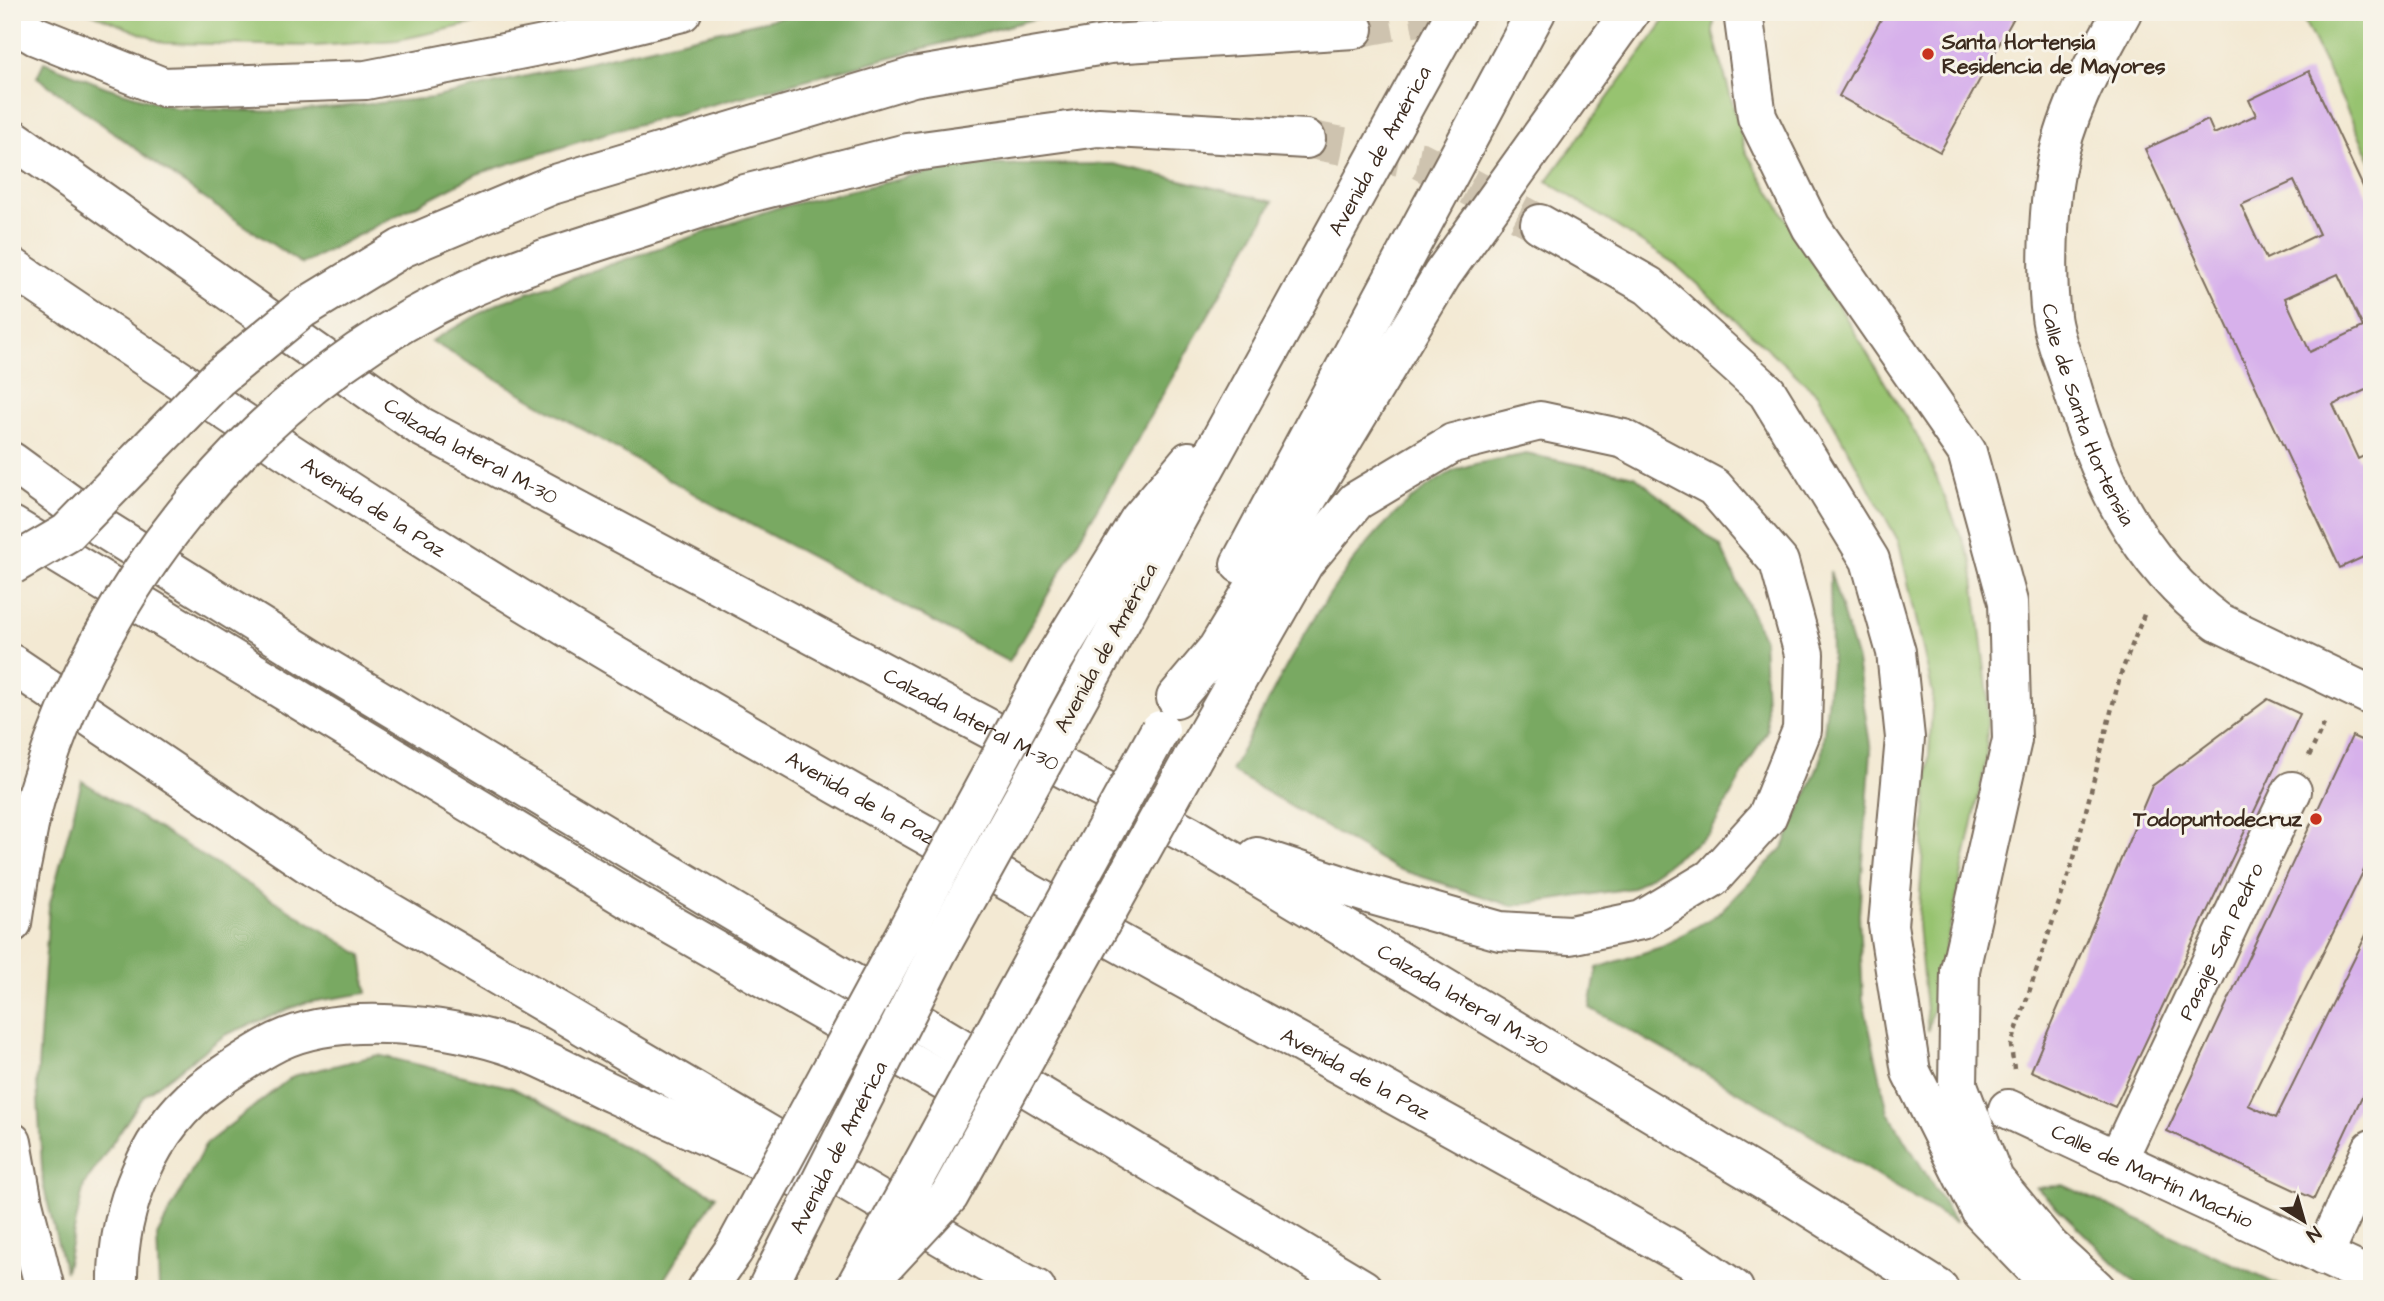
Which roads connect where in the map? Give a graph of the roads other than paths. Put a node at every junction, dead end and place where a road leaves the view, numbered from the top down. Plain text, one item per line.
1 (682, 12) edge
2 (1456, 12) edge
3 (1536, 12) edge
4 (1630, 12) edge
5 (1743, 12) edge
6 (2122, 12) edge
7 (12, 22) edge
8 (1354, 29) tunnel mouth
9 (12, 138) edge
10 (1306, 139) tunnel mouth
11 (1540, 224) tunnel mouth
12 (12, 267) edge
13 (1241, 401) junction
14 (12, 462) edge
15 (12, 526) edge
16 (12, 565) edge
17 (12, 664) edge
18 (2358, 689) edge
19 (1168, 714) junction
20 (2291, 792) road end
21 (1189, 835) junction
22 (12, 923) edge
23 (2011, 1110) road end
24 (12, 1142) edge
25 (2372, 1149) edge
26 (1134, 1150) junction
27 (2117, 1161) junction
28 (1793, 1197) junction
29 (2323, 1256) junction
30 (987, 1264) junction
31 (755, 1270) edge
32 (2372, 1278) edge
33 (45, 1289) edge
34 (118, 1289) edge
35 (707, 1289) edge
36 (854, 1289) edge
37 (863, 1289) edge
38 (1035, 1289) edge
39 (1363, 1289) edge
40 (1734, 1289) edge
41 (1908, 1289) edge
42 (1939, 1289) edge
43 (2055, 1289) edge
44 (2096, 1289) edge

1 - 7 main road
2 - 13 main road, Avenida de América
3 - 19 main road
4 - 19 main road
5 - 44 main road
6 - 18 main road, Calle de Santa Hortensia
8 - 16 main road, bridge
9 - 21 main road, Calzada lateral M-30
10 - 22 main road, bridge
11 - 43 main road
12 - 40 main road, Avenida de la Paz
13 - 31 main road, Avenida de América, bridge
13 - 31 main road, Avenida de América, bridge
14 - 26 main road
15 - 26 main road
17 - 30 main road
19 - 36 main road, bridge
20 - 27 main road, Pasaje San Pedro
21 - 28 main road, Calzada lateral M-30
21 - 37 main road, bridge
23 - 27 main road, Calle de Martín Machio
24 - 33 main road
25 - 29 main road
26 - 39 main road
27 - 29 main road, Calle de Martín Machio
28 - 41 main road
28 - 42 main road, Calzada lateral M-30
29 - 32 main road, Calle de Martín Machio
30 - 34 main road
30 - 38 main road
31 - 35 main road

